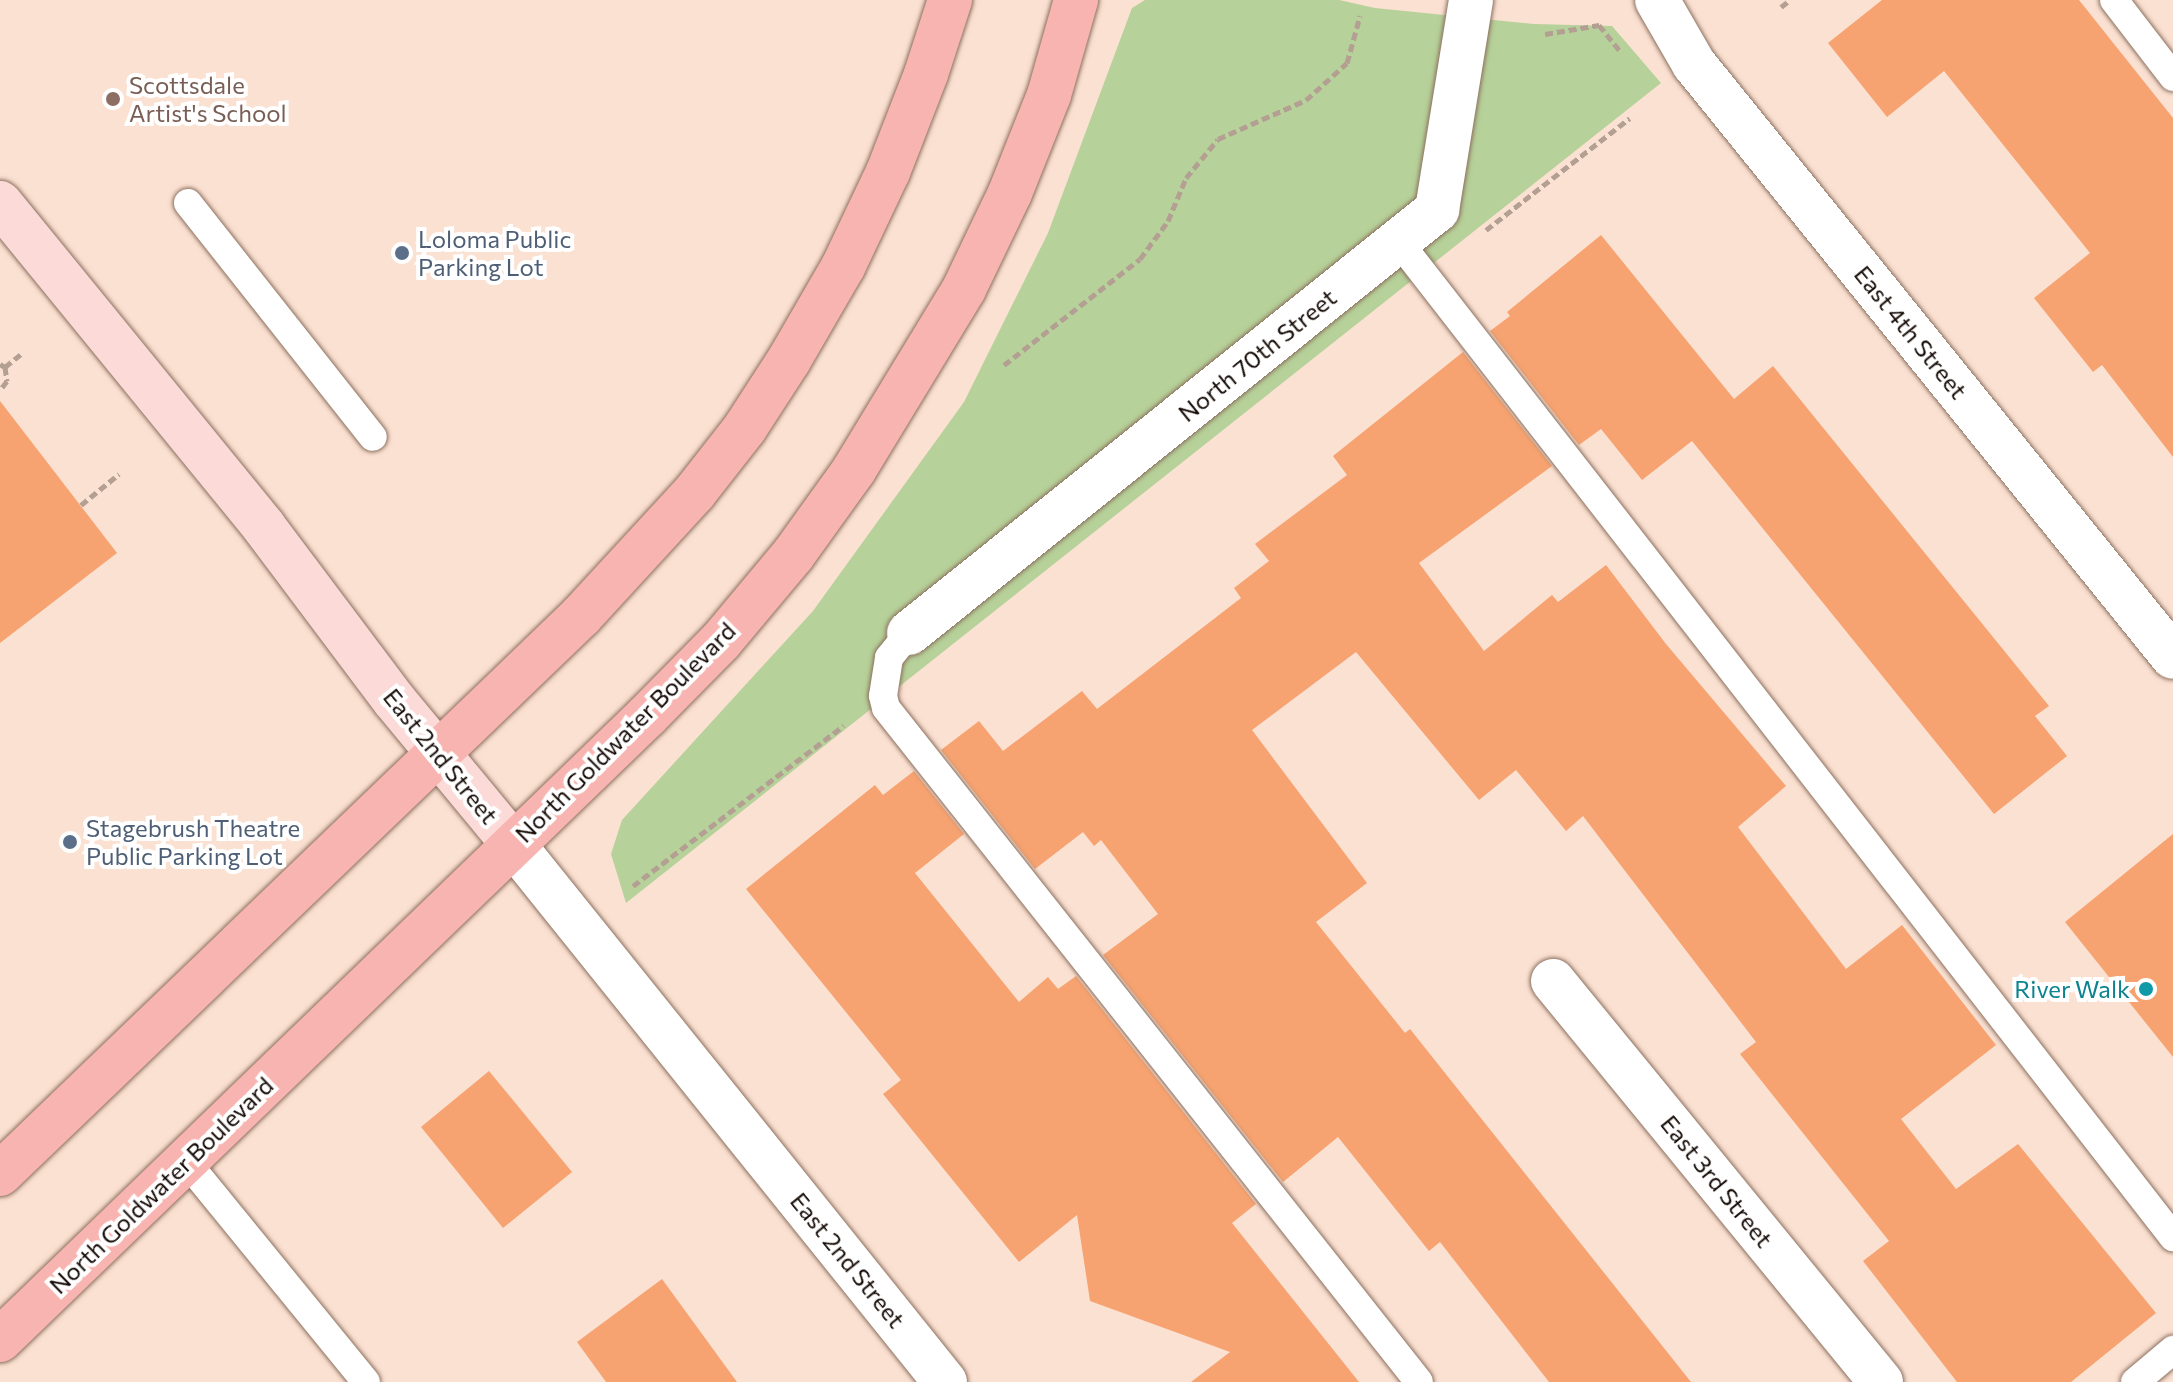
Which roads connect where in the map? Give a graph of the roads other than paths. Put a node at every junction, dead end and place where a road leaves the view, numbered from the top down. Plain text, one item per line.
1 (950, 0) edge
2 (1076, 0) edge
3 (1471, 0) edge
4 (1657, 0) edge
5 (2114, 0) edge
6 (2173, 77) edge
7 (0, 203) edge
8 (188, 203) dead end
9 (1399, 242) junction
10 (373, 437) dead end
11 (909, 633) joint
12 (2173, 657) edge
13 (439, 754) junction
14 (513, 844) junction
15 (1553, 981) dead end
16 (185, 1160) junction
17 (0, 1174) edge
18 (2173, 1237) edge
19 (0, 1340) edge
20 (2173, 1350) edge
21 (366, 1382) edge
22 (945, 1382) edge
23 (1419, 1382) edge
24 (1881, 1382) edge
25 (2135, 1382) edge

1 - 13 main road
2 - 14 main road, North Goldwater Boulevard
3 - 9 street, North 70th Street
4 - 12 street, East 4th Street
5 - 6 lane
7 - 13 street, East 2nd Street
8 - 10 lane
9 - 11 street, North 70th Street
9 - 18 lane
11 - 23 lane
13 - 14 street, East 2nd Street
13 - 17 main road
14 - 16 main road, North Goldwater Boulevard
14 - 22 street, East 2nd Street
15 - 24 street, East 3rd Street
16 - 19 main road, North Goldwater Boulevard
16 - 21 lane
20 - 25 lane

